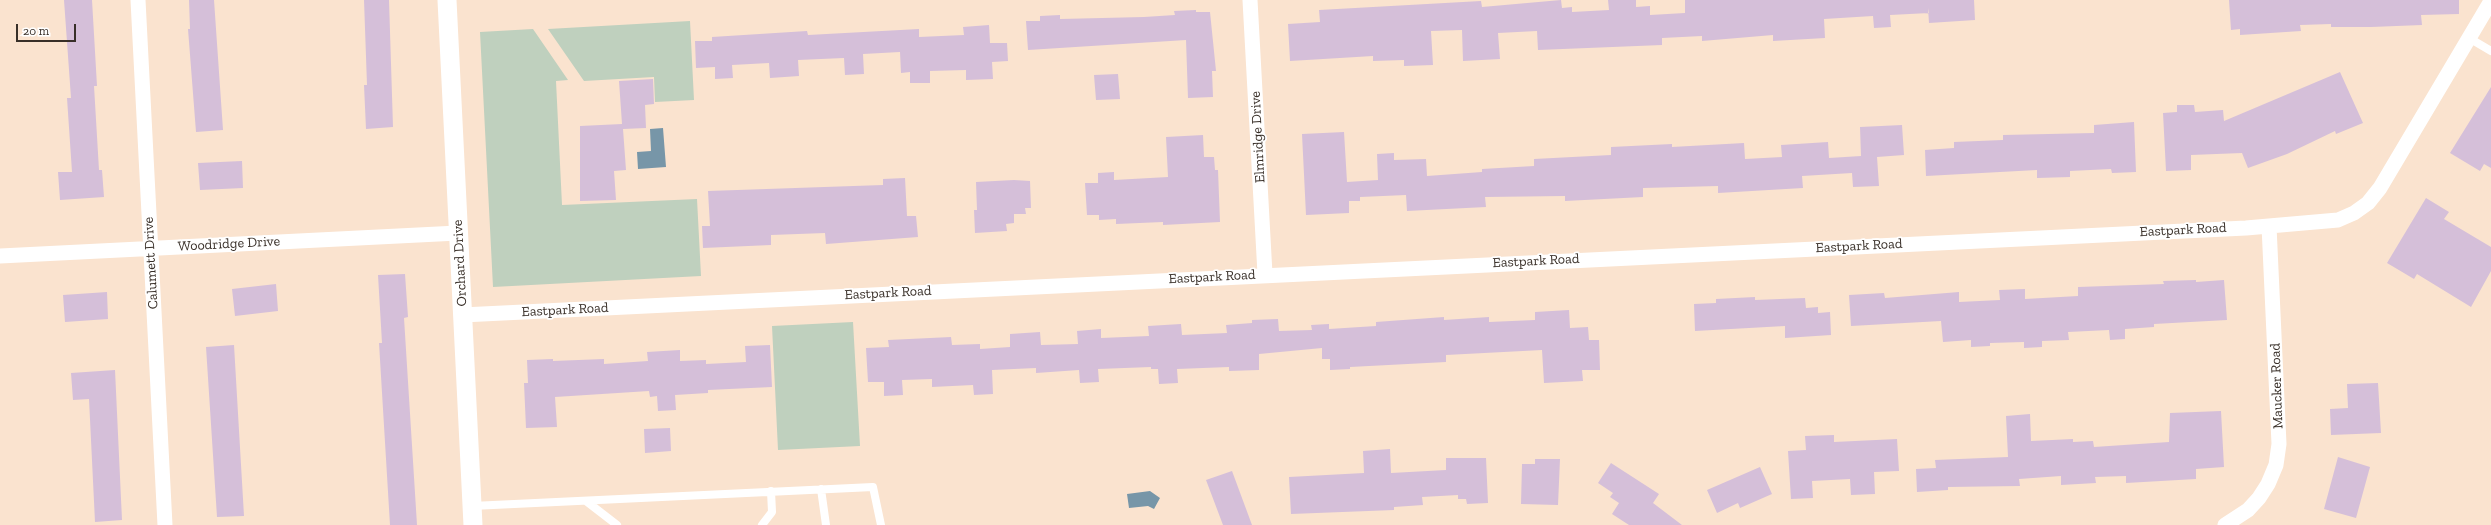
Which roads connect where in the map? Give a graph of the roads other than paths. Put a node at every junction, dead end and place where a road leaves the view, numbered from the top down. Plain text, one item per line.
1 (138, 0) edge
2 (447, 0) edge
3 (1250, 0) edge
4 (2491, 1) edge
5 (2469, 38) junction
6 (2491, 51) edge
7 (2270, 226) junction
8 (458, 233) junction
9 (150, 248) junction
10 (0, 256) edge
11 (1265, 274) junction
12 (462, 315) junction
13 (821, 489) junction
14 (771, 491) junction
15 (586, 501) junction
16 (472, 506) junction
17 (165, 525) edge
18 (473, 525) edge
19 (617, 525) edge
20 (762, 525) edge
21 (826, 525) edge
22 (881, 525) edge
23 (2225, 525) edge

1 - 9 street, Calumett Drive
2 - 8 street, Orchard Drive
3 - 11 street, Elmridge Drive
4 - 5 street, Eastpark Road
5 - 6 lane
5 - 7 street, Eastpark Road
7 - 11 street, Eastpark Road
7 - 23 street, Maucker Road
8 - 9 street, Woodridge Drive
8 - 12 street, Orchard Drive
9 - 10 street, Woodridge Drive
9 - 17 street, Calumett Drive
11 - 12 street, Eastpark Road
12 - 16 street, Orchard Drive
13 - 14 lane
13 - 21 lane
13 - 22 lane
14 - 15 lane
14 - 20 lane
15 - 16 lane
15 - 19 lane
16 - 18 street, Orchard Drive

